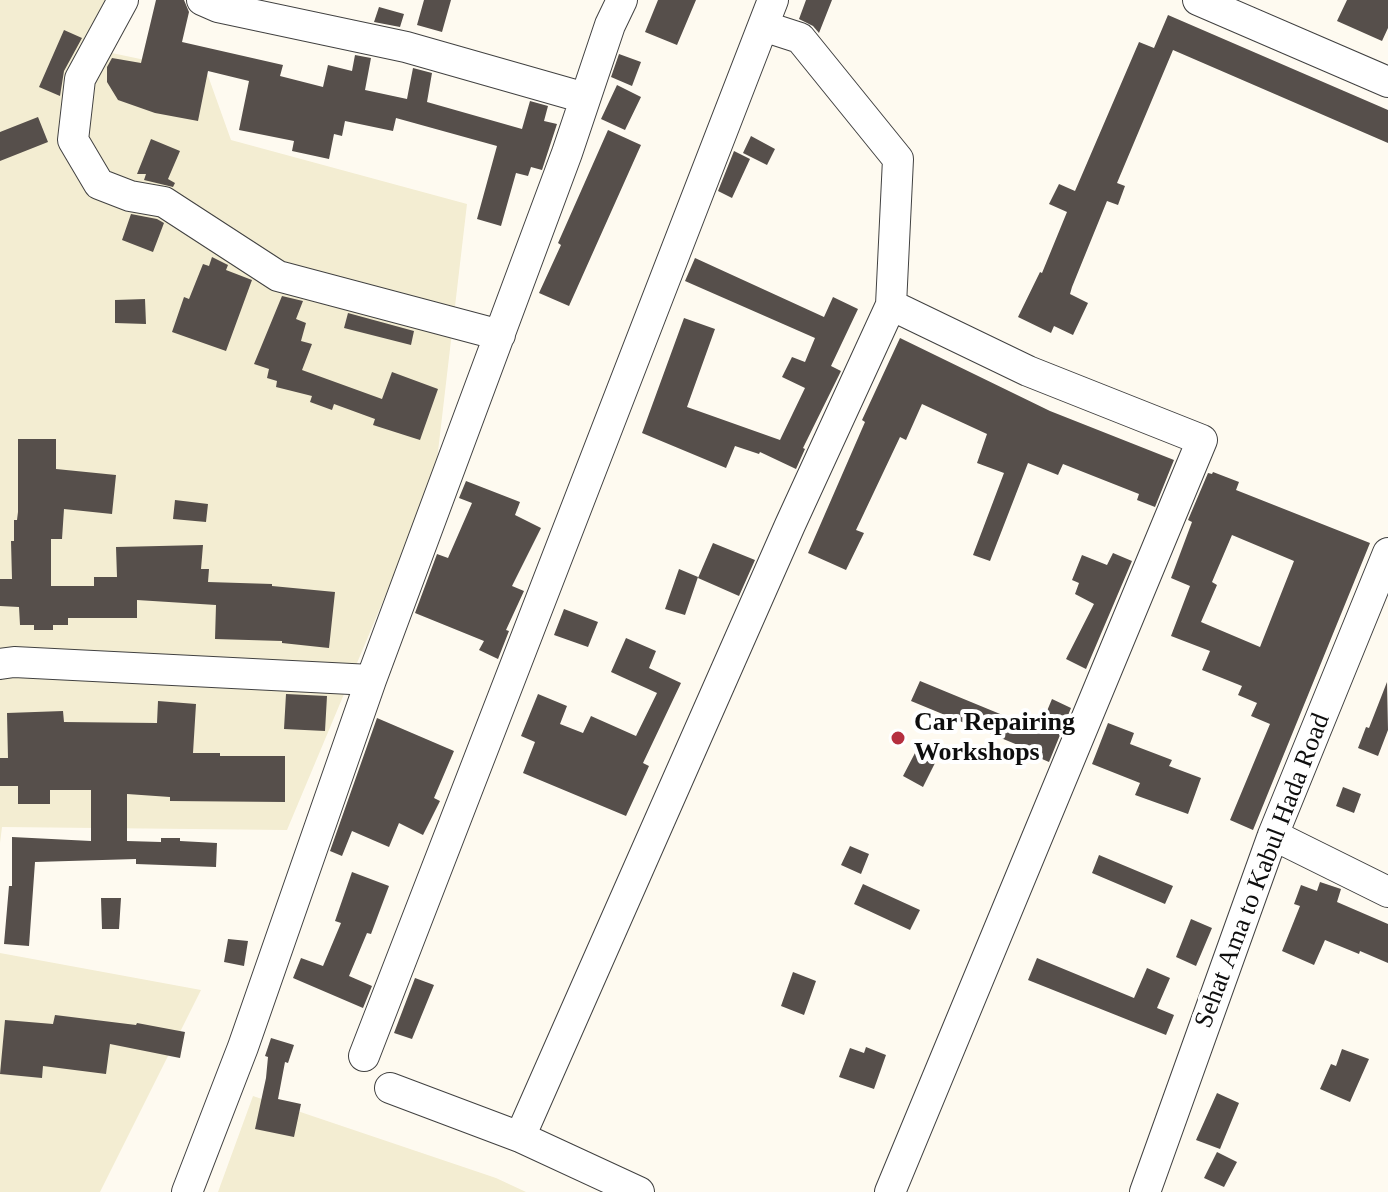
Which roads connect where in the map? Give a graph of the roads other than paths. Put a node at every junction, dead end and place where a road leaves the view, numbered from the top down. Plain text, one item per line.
1 (123, 0) edge
2 (202, 0) edge
3 (622, 0) edge
4 (1198, 0) edge
5 (768, 13) edge
6 (1388, 82) edge
7 (585, 98) junction
8 (891, 305) junction
9 (500, 335) junction
10 (1388, 553) edge
11 (0, 664) edge
12 (371, 680) junction
13 (1273, 835) junction
14 (1388, 892) edge
15 (364, 1056) dead end
16 (390, 1088) dead end
17 (520, 1137) junction
18 (187, 1192) edge
19 (639, 1192) edge
20 (890, 1192) edge
21 (1145, 1192) edge

1 - 9 street
2 - 7 street
3 - 7 street
4 - 6 street
5 - 8 street
5 - 15 street
7 - 9 street
8 - 17 street
8 - 20 street
9 - 12 street
10 - 13 street, Sehat Ama to Kabul Hada Road
11 - 12 street
12 - 18 street
13 - 14 street
13 - 21 street, Sehat Ama to Kabul Hada Road
16 - 17 street
17 - 19 street

